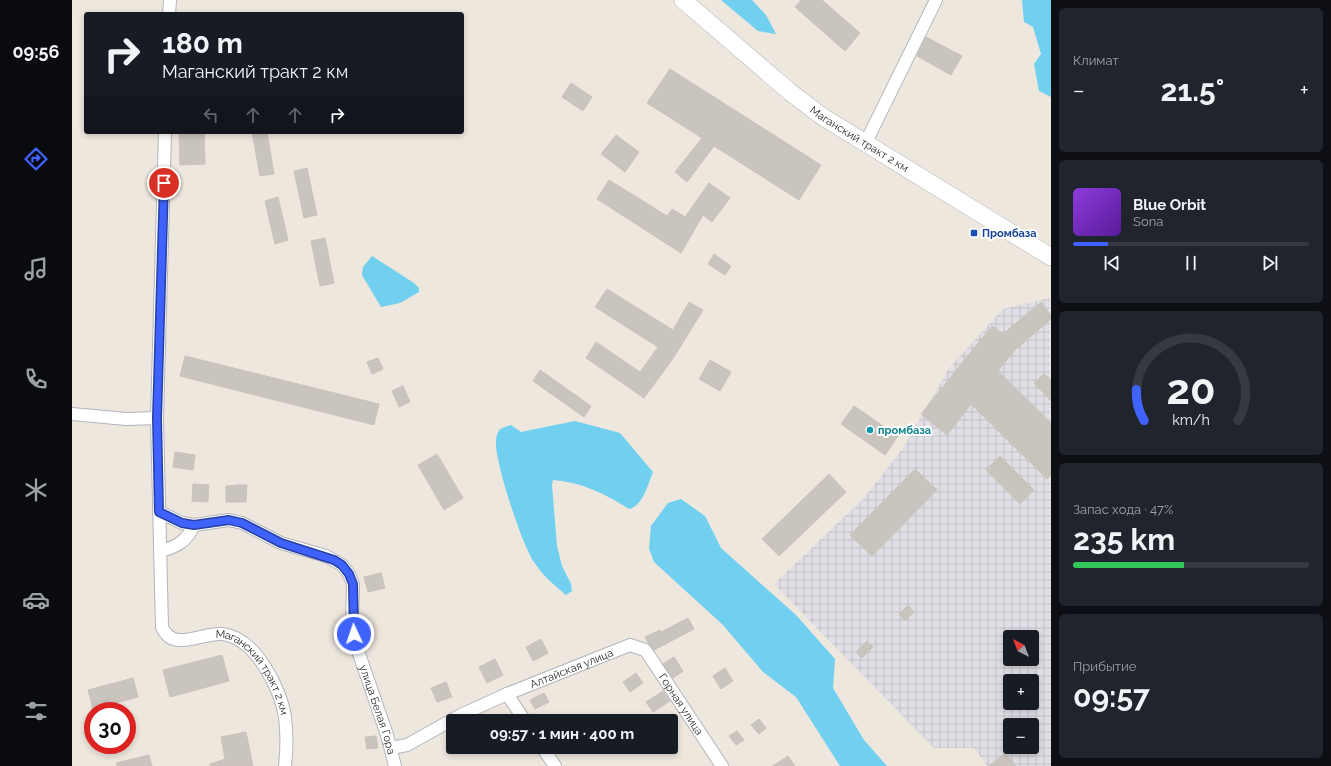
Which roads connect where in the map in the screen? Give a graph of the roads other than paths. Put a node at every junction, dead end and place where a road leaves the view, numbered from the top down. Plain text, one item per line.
1 (170, 0) edge
2 (683, 0) edge
3 (936, 0) edge
4 (169, 12) edge
5 (165, 134) edge
6 (865, 144) junction
7 (1051, 257) edge
8 (72, 414) edge
9 (157, 418) junction
10 (159, 512) junction
11 (194, 525) junction
12 (160, 551) junction
13 (637, 646) joint
14 (507, 694) junction
15 (520, 714) edge
16 (391, 748) junction
17 (547, 754) edge
18 (285, 766) edge
19 (395, 766) edge
20 (555, 766) edge
21 (722, 766) edge

1 - 4 street
2 - 6 main road, Маганский тракт 2 км
3 - 6 street
5 - 9 street, Маганский тракт 2 км
6 - 7 main road, Маганский тракт 2 км
8 - 9 street
9 - 10 street, Маганский тракт 2 км
10 - 11 street, улица Белая Гора
10 - 12 street, Маганский тракт 2 км
11 - 12 street
11 - 16 street, улица Белая Гора
12 - 18 street, Маганский тракт 2 км
13 - 14 street, Алтайская улица
13 - 21 street, Горная улица
14 - 15 street
14 - 16 street, Алтайская улица
16 - 19 street, улица Белая Гора
17 - 20 street

